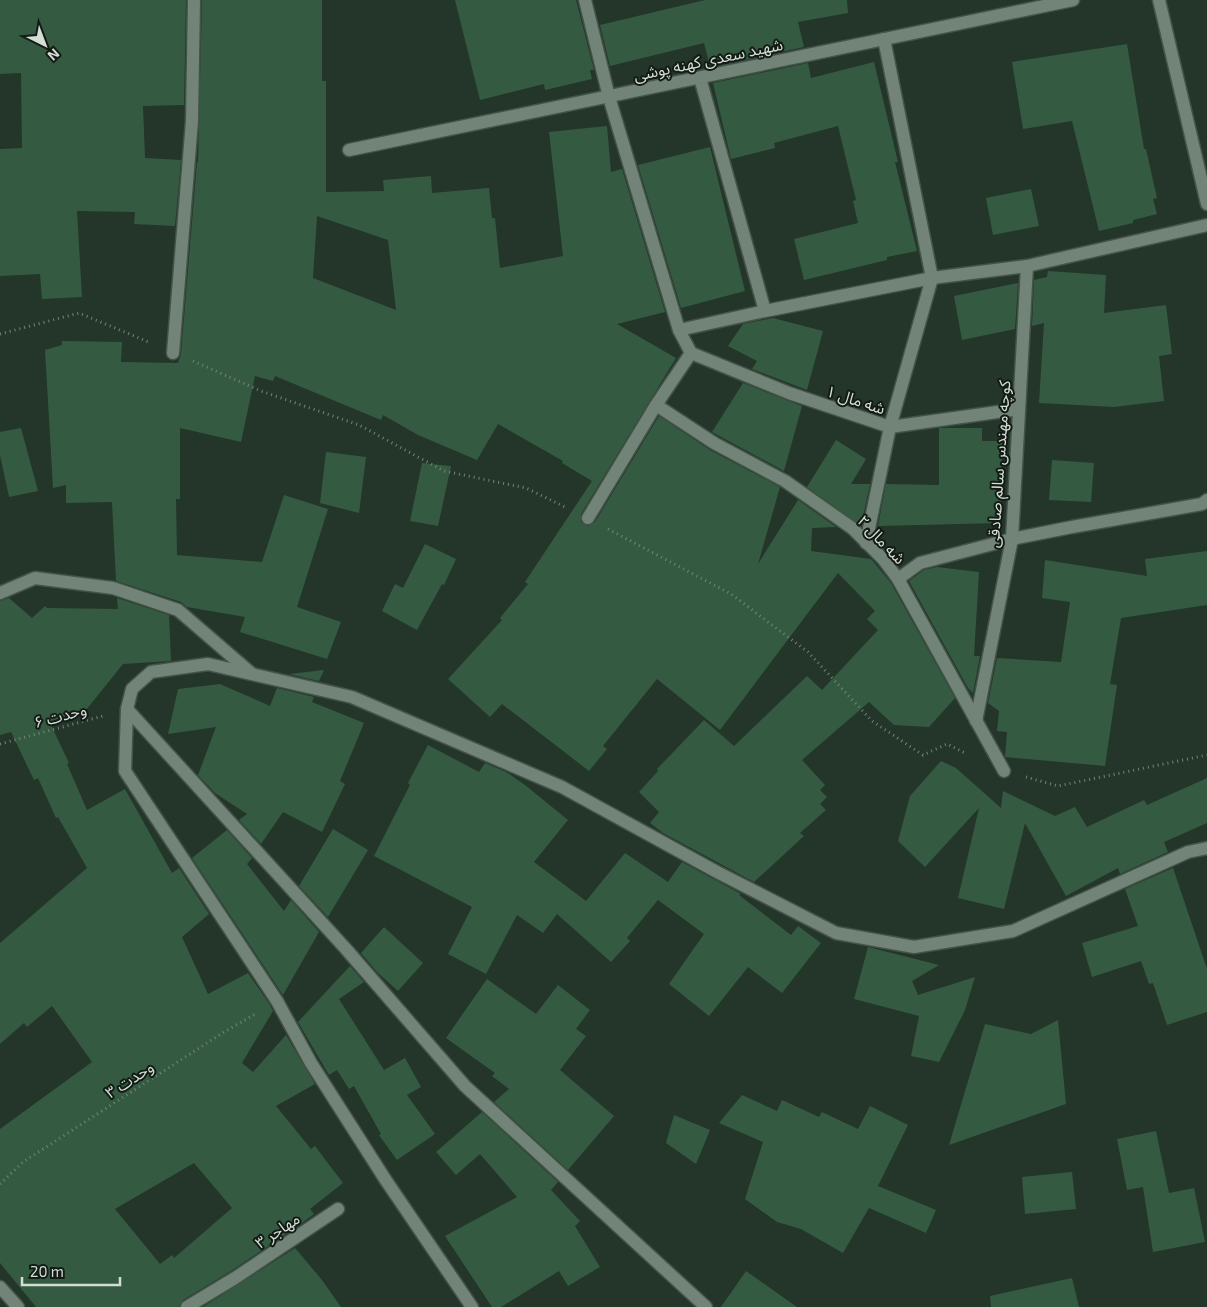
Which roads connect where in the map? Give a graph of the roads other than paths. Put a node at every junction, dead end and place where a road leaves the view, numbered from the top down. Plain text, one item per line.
1 (194, 0) edge
2 (585, 0) edge
3 (1073, 0) edge
4 (1159, 0) edge
5 (884, 39) junction
6 (700, 78) junction
7 (609, 96) junction
8 (349, 150) dead end
9 (1207, 204) edge
10 (1207, 225) edge
11 (1027, 266) junction
12 (932, 278) junction
13 (765, 311) junction
14 (679, 330) junction
15 (174, 353) road end
16 (691, 353) junction
17 (656, 405) junction
18 (1019, 409) junction
19 (890, 427) junction
20 (1207, 500) edge
21 (588, 518) road end
22 (1012, 539) junction
23 (866, 543) junction
24 (898, 579) junction
25 (0, 593) edge
26 (253, 675) junction
27 (127, 709) junction
28 (976, 721) junction
29 (1004, 771) road end
30 (1207, 848) edge
31 (338, 1209) dead end
32 (0, 1287) edge
33 (18, 1307) edge
34 (187, 1307) edge
35 (472, 1307) edge
36 (706, 1307) edge

1 - 15 street
2 - 7 street
3 - 5 street, شهید سعدی کهنه پوشی
4 - 9 street
5 - 6 street, شهید سعدی کهنه پوشی
5 - 12 street
6 - 7 street, شهید سعدی کهنه پوشی
6 - 13 street
7 - 8 street, شهید سعدی کهنه پوشی
7 - 14 street
10 - 11 street
11 - 12 street
11 - 18 street, کوچه مهندس سالم صادقی
12 - 13 street
12 - 19 street
13 - 14 street
14 - 16 street
16 - 17 street
16 - 19 street, شه مال ۱
17 - 21 street
17 - 23 street, شه مال ۲
18 - 19 street, شه مال ۱
18 - 22 street, کوچه مهندس سالم صادقی
19 - 23 street
20 - 22 street
22 - 24 street
22 - 28 street, کوچه مهندس سالم صادقی
23 - 24 street, شه مال ۲
24 - 28 street, شه مال ۲
25 - 26 street
26 - 27 street
26 - 30 street
27 - 35 street
27 - 36 street
28 - 29 street, شه مال ۲
31 - 34 street, مهاجر ۳
32 - 33 street

